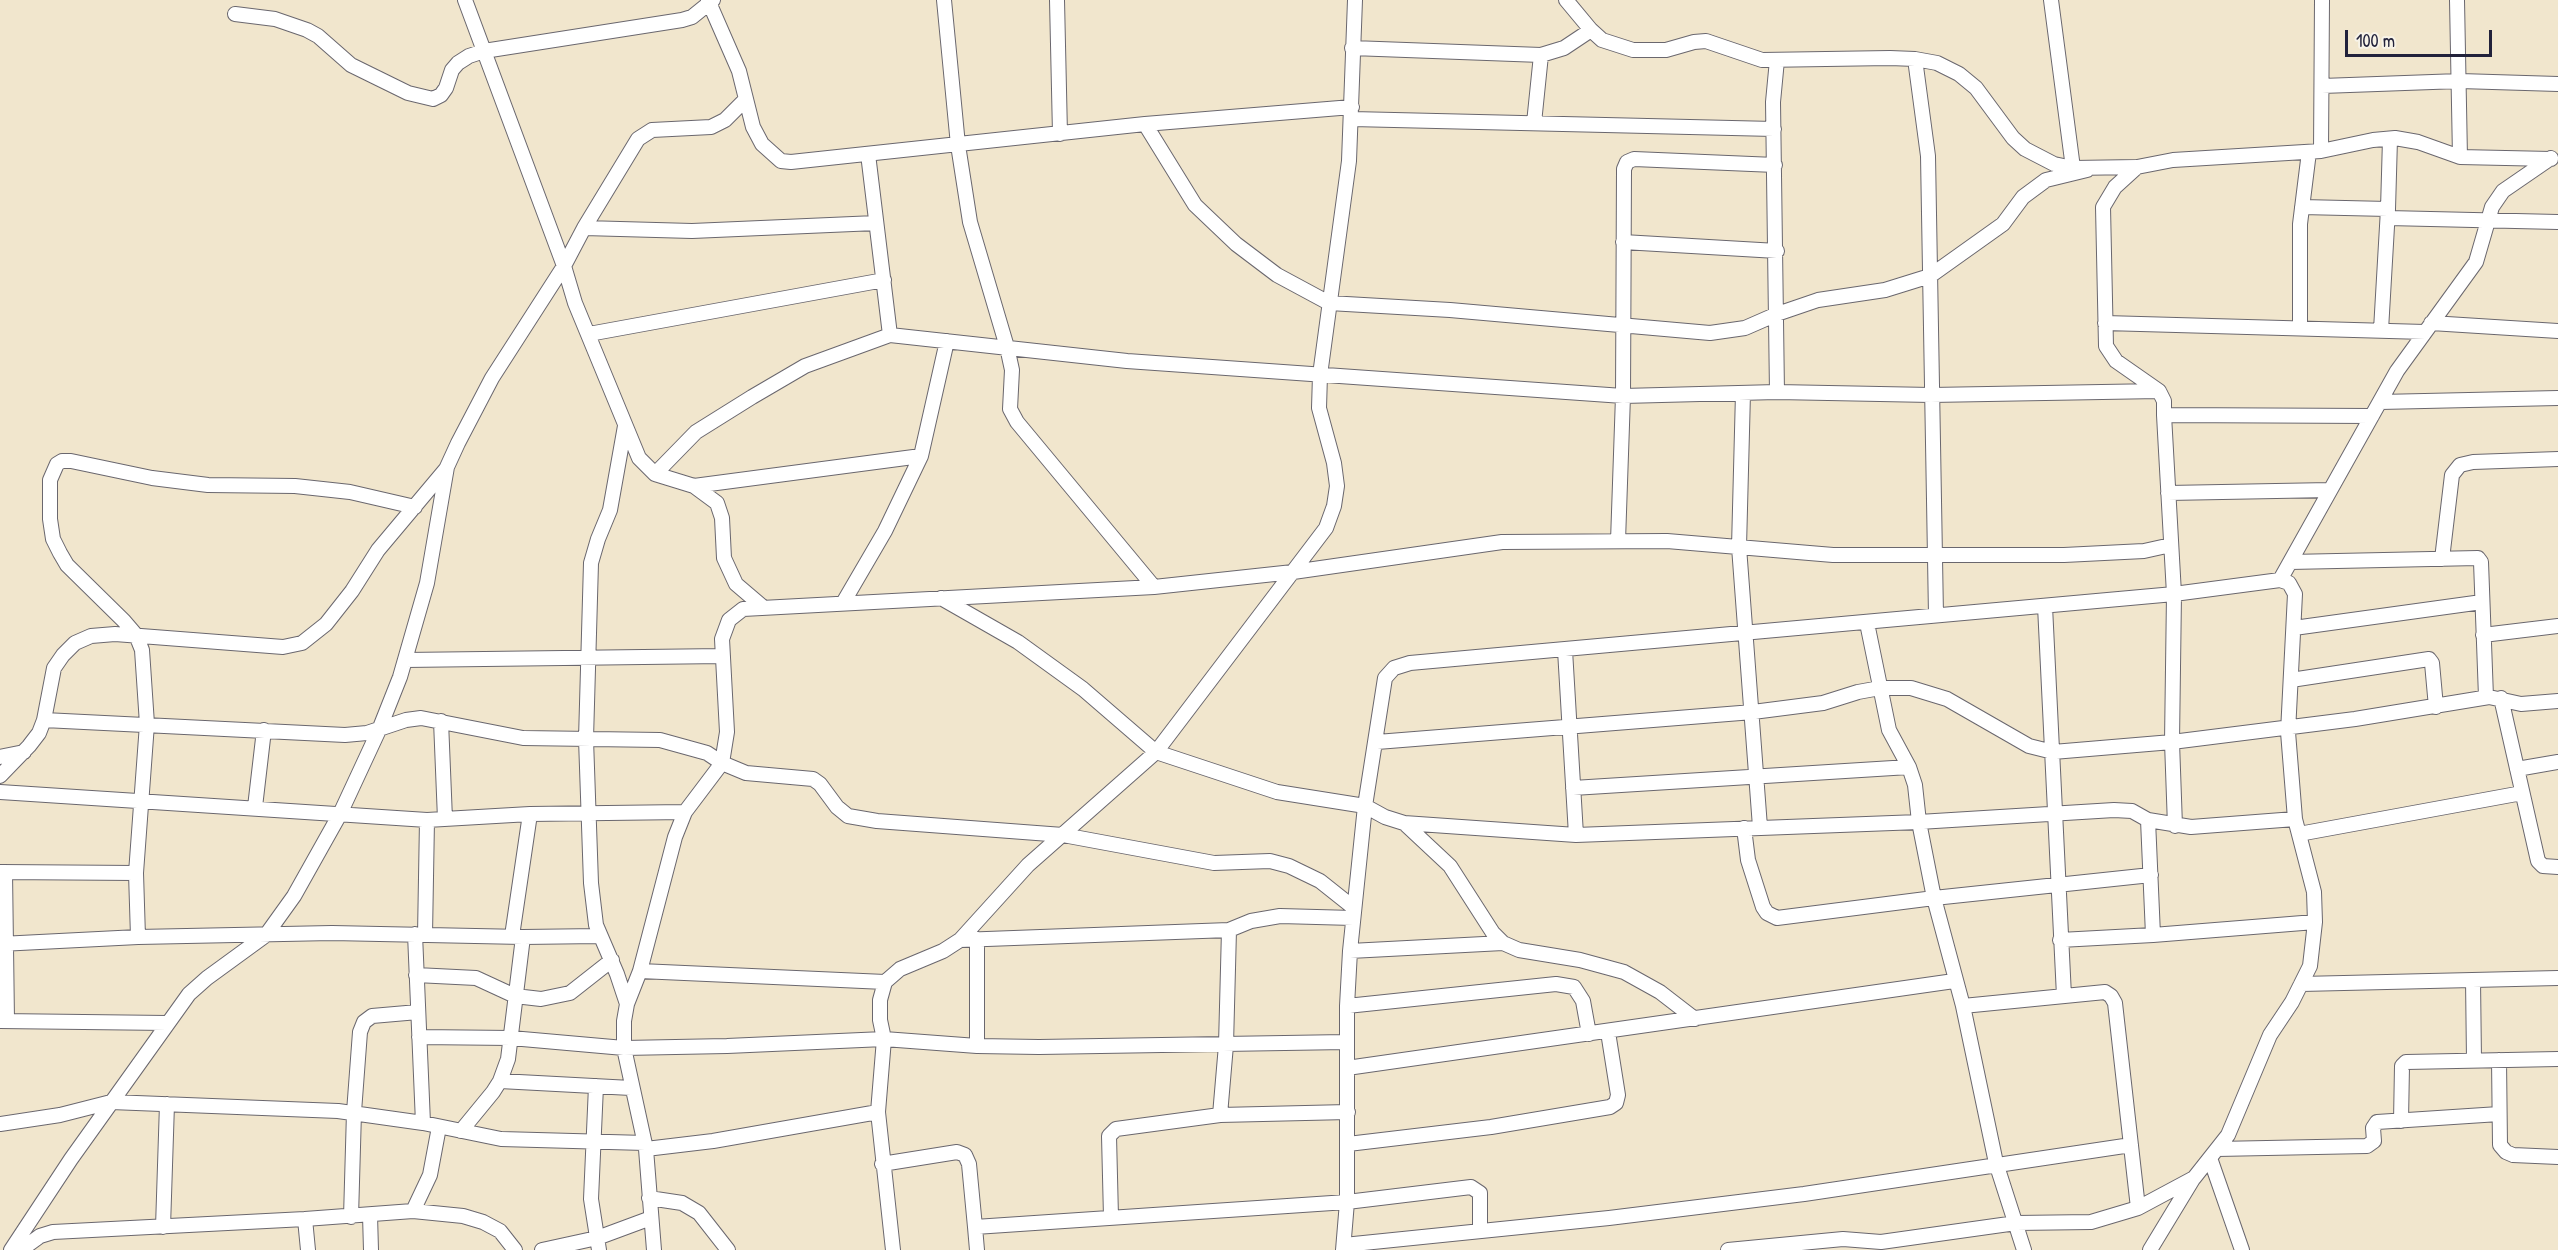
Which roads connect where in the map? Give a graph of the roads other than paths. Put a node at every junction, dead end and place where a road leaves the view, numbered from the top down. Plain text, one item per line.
1 (465, 0) edge
2 (944, 0) edge
3 (1057, 0) edge
4 (1354, 0) edge
5 (1566, 0) edge
6 (2065, 0) edge
7 (2322, 0) edge
8 (2457, 0) edge
9 (710, 1) edge
10 (2051, 1) edge
11 (235, 14) dead end
12 (1591, 30) junction
13 (1352, 48) junction
14 (484, 51) junction
15 (1541, 55) junction
16 (1915, 59) junction
17 (1777, 60) junction
18 (2460, 81) junction
19 (2558, 84) edge
20 (2322, 86) junction
21 (745, 100) junction
22 (1352, 113) junction
23 (1534, 123) junction
24 (1145, 124) junction
25 (1774, 129) junction
26 (1060, 134) junction
27 (2390, 139) junction
28 (958, 145) junction
29 (2315, 152) junction
30 (868, 154) junction
31 (2554, 156) edge
32 (2460, 157) junction
33 (1775, 165) junction
34 (2137, 167) junction
35 (2080, 169) junction
36 (2302, 207) junction
37 (2388, 214) junction
38 (2487, 220) junction
39 (2558, 222) edge
40 (876, 223) junction
41 (584, 228) junction
42 (1623, 242) junction
43 (1777, 251) junction
44 (564, 266) junction
45 (1930, 276) junction
46 (884, 280) junction
47 (1329, 303) junction
48 (1777, 314) junction
49 (2105, 323) junction
50 (1623, 326) junction
51 (2428, 327) junction
52 (2300, 328) junction
53 (2381, 330) junction
54 (2558, 331) edge
55 (589, 334) junction
56 (890, 335) junction
57 (947, 341) junction
58 (1007, 347) junction
59 (1320, 375) junction
60 (2159, 391) junction
61 (1778, 392) junction
62 (1743, 393) junction
63 (1931, 395) junction
64 (1623, 396) junction
65 (2558, 398) edge
66 (2380, 402) junction
67 (2164, 415) junction
68 (2372, 416) junction
69 (625, 426) junction
70 (921, 456) junction
71 (2558, 459) edge
72 (447, 467) junction
73 (655, 474) junction
74 (694, 486) junction
75 (2330, 490) junction
76 (2168, 494) junction
77 (415, 507) junction
78 (1618, 541) junction
79 (2171, 545) junction
80 (1739, 547) junction
81 (1935, 555) junction
82 (2442, 559) junction
83 (2290, 562) junction
84 (1293, 572) junction
85 (2280, 580) junction
86 (1154, 587) junction
87 (2174, 594) junction
88 (941, 598) junction
89 (2482, 602) junction
90 (843, 603) junction
91 (2044, 606) junction
92 (763, 607) junction
93 (1936, 615) junction
94 (1867, 623) junction
95 (2558, 626) edge
96 (2294, 628) junction
97 (1747, 633) junction
98 (136, 635) junction
99 (2483, 635) junction
100 (1565, 650) junction
101 (723, 656) junction
102 (589, 658) junction
103 (405, 660) junction
104 (2291, 680) junction
105 (1880, 688) junction
106 (2486, 697) junction
107 (2501, 698) junction
108 (2558, 701) edge
109 (2436, 707) junction
110 (1753, 712) junction
111 (44, 720) junction
112 (441, 721) junction
113 (147, 724) junction
114 (2289, 727) junction
115 (1570, 728) junction
116 (264, 730) junction
117 (379, 730) junction
118 (586, 739) junction
119 (1377, 742) junction
120 (2172, 742) junction
121 (24, 752) junction
122 (1155, 752) junction
123 (2053, 752) junction
124 (0, 757) edge
125 (2558, 762) edge
126 (722, 763) junction
127 (1909, 768) junction
128 (2517, 769) junction
129 (0, 776) edge
130 (1758, 777) junction
131 (1573, 788) junction
132 (0, 792) edge
133 (2522, 793) junction
134 (140, 800) junction
135 (1365, 806) junction
136 (255, 807) junction
137 (588, 812) junction
138 (685, 812) junction
139 (2056, 813) junction
140 (340, 814) junction
141 (530, 814) junction
142 (445, 819) junction
143 (2295, 819) junction
144 (427, 820) junction
145 (2148, 820) junction
146 (1919, 822) junction
147 (1404, 823) junction
148 (2175, 826) junction
149 (1760, 827) junction
150 (1744, 828) junction
151 (2299, 834) junction
152 (1063, 835) junction
153 (1576, 836) junction
154 (2558, 867) edge
155 (3, 872) edge
156 (136, 873) junction
157 (2151, 875) junction
158 (2058, 884) junction
159 (1934, 898) junction
160 (1354, 913) junction
161 (2315, 922) junction
162 (1229, 930) junction
163 (420, 935) junction
164 (2153, 935) junction
165 (266, 936) junction
166 (600, 936) junction
167 (138, 937) junction
168 (517, 937) junction
169 (977, 939) junction
170 (960, 940) junction
171 (2060, 940) junction
172 (3, 944) edge
173 (1503, 944) junction
174 (1350, 951) junction
175 (612, 960) junction
176 (640, 971) junction
177 (416, 975) junction
178 (2558, 978) edge
179 (2473, 980) junction
180 (1954, 981) junction
181 (885, 982) junction
182 (2301, 984) junction
183 (515, 996) junction
184 (2064, 996) junction
185 (627, 1004) junction
186 (1347, 1006) junction
187 (1963, 1006) junction
188 (418, 1012) junction
189 (1695, 1019) junction
190 (4, 1021) edge
191 (167, 1023) junction
192 (1608, 1032) junction
193 (1589, 1034) junction
194 (419, 1037) junction
195 (511, 1038) junction
196 (884, 1039) junction
197 (1346, 1042) junction
198 (1226, 1045) junction
199 (977, 1046) junction
200 (624, 1048) junction
201 (2558, 1059) edge
202 (2474, 1060) junction
203 (2499, 1060) junction
204 (1347, 1068) junction
205 (500, 1081) junction
206 (596, 1086) junction
207 (631, 1088) junction
208 (111, 1102) junction
209 (167, 1104) junction
210 (354, 1112) junction
211 (878, 1112) junction
212 (1348, 1112) junction
213 (2499, 1114) junction
214 (1220, 1115) junction
215 (2401, 1120) junction
216 (423, 1123) junction
217 (0, 1124) edge
218 (439, 1127) junction
219 (461, 1131) junction
220 (592, 1143) junction
221 (1348, 1144) junction
222 (2131, 1145) junction
223 (646, 1146) junction
224 (2214, 1153) junction
225 (2558, 1157) edge
226 (1996, 1163) junction
227 (882, 1164) junction
228 (2194, 1178) junction
229 (649, 1198) junction
230 (1347, 1202) junction
231 (2138, 1208) junction
232 (413, 1211) junction
233 (370, 1215) junction
234 (351, 1217) junction
235 (1111, 1217) junction
236 (651, 1218) junction
237 (305, 1220) junction
238 (2016, 1224) junction
239 (163, 1227) junction
240 (975, 1227) junction
241 (1480, 1231) junction
242 (598, 1244) edge
243 (1344, 1248) edge
244 (1754, 1248) edge
245 (11, 1250) edge
246 (21, 1250) edge
247 (308, 1250) edge
248 (371, 1250) edge
249 (515, 1250) edge
250 (542, 1250) edge
251 (654, 1250) edge
252 (728, 1250) edge
253 (893, 1250) edge
254 (977, 1250) edge
255 (1728, 1250) edge
256 (2024, 1250) edge
257 (2150, 1250) edge
258 (2242, 1250) edge

1 - 14 street
2 - 28 street
3 - 26 street
4 - 13 street
5 - 12 street
6 - 10 street
7 - 20 street
8 - 18 street
9 - 14 street
9 - 21 street
10 - 35 street
11 - 14 street
12 - 15 street
12 - 17 street
13 - 15 street
13 - 22 street
14 - 44 street
15 - 23 street
16 - 17 street
16 - 35 street
16 - 45 street
17 - 25 street
18 - 19 street
18 - 20 street
18 - 32 street
20 - 29 street
21 - 30 street
21 - 41 street
22 - 23 street
22 - 24 street
22 - 47 street
23 - 25 street
24 - 26 street
24 - 47 street
25 - 33 street
26 - 28 street
27 - 29 street
27 - 32 street
27 - 37 street
28 - 30 street
28 - 58 street
29 - 34 street
29 - 36 street
30 - 40 street
31 - 32 street
31 - 38 street
33 - 42 street
33 - 43 street
34 - 35 street
34 - 49 street
35 - 45 street
36 - 37 street
36 - 52 street
37 - 38 street
37 - 53 street
38 - 39 street
38 - 51 street
40 - 41 street
40 - 46 street
41 - 44 street
42 - 43 street
42 - 50 street
43 - 48 street
44 - 55 street
44 - 72 street
45 - 48 street
45 - 63 street
46 - 55 street
46 - 56 street
47 - 50 street
47 - 59 street
48 - 50 street
48 - 61 street
49 - 52 street
49 - 60 street
50 - 64 street
51 - 53 street
51 - 54 street
51 - 66 street
52 - 53 street
55 - 69 street
56 - 57 street
56 - 73 street
57 - 58 street
57 - 70 street
58 - 59 street
58 - 86 street
59 - 64 street
59 - 84 street
60 - 63 street
60 - 67 street
61 - 62 street
61 - 63 street
62 - 64 street
62 - 80 street
63 - 81 street
64 - 78 street
65 - 66 street
66 - 68 street
67 - 68 street
67 - 76 street
68 - 75 street
69 - 73 street
69 - 102 street
70 - 74 street
70 - 90 street
71 - 82 street
72 - 77 street
72 - 103 street
73 - 74 street
74 - 92 street
75 - 76 street
75 - 83 street
76 - 79 street
77 - 98 street
77 - 98 street
78 - 80 street
78 - 84 street
79 - 81 street
79 - 87 street
80 - 81 street
80 - 97 street
81 - 93 street
82 - 83 street
82 - 89 street
83 - 85 street
84 - 86 street
84 - 122 street
85 - 87 street
85 - 96 street
86 - 88 street
87 - 91 street
87 - 120 street
88 - 90 street
88 - 122 street
89 - 96 street
89 - 99 street
90 - 92 street
91 - 93 street
91 - 123 street
92 - 101 street
93 - 94 street
94 - 97 street
94 - 105 street
95 - 99 street
96 - 104 street
97 - 100 street
97 - 110 street
98 - 111 street
98 - 113 street
99 - 106 street
100 - 115 street
100 - 119 street
101 - 102 street
101 - 126 street
102 - 103 street
102 - 118 street
103 - 117 street
104 - 109 street
104 - 114 street
105 - 110 street
105 - 123 street
105 - 127 street
106 - 107 street
106 - 109 street
107 - 108 street
107 - 128 street
109 - 114 street
110 - 115 street
110 - 130 street
111 - 113 street
111 - 121 street
112 - 117 street
112 - 118 street
112 - 142 street
113 - 116 street
113 - 134 street
114 - 120 street
114 - 143 street
115 - 119 street
115 - 131 street
116 - 117 street
116 - 136 street
117 - 140 street
118 - 126 street
118 - 137 street
119 - 135 street
120 - 123 street
120 - 148 street
121 - 124 street
121 - 129 street
122 - 135 street
122 - 152 street
123 - 139 street
125 - 128 street
126 - 138 street
126 - 152 street
127 - 130 street
127 - 146 street
128 - 133 street
130 - 131 street
130 - 149 street
131 - 153 street
132 - 134 street
133 - 151 street
133 - 154 street
134 - 136 street
134 - 156 street
135 - 147 street
135 - 160 street
136 - 140 street
137 - 138 street
137 - 141 street
137 - 166 street
138 - 176 street
139 - 145 street
139 - 146 street
139 - 158 street
140 - 144 street
140 - 165 street
141 - 142 street
141 - 168 street
142 - 144 street
143 - 148 street
143 - 151 street
144 - 163 street
145 - 148 street
145 - 157 street
146 - 149 street
146 - 159 street
147 - 153 street
147 - 173 street
149 - 150 street
150 - 153 street
150 - 159 street
151 - 161 street
152 - 160 street
152 - 170 street
155 - 156 street
155 - 172 street
156 - 167 street
157 - 158 street
157 - 164 street
158 - 159 street
158 - 171 street
159 - 180 street
160 - 162 street
160 - 174 street
161 - 164 street
161 - 182 street
162 - 169 street
162 - 198 street
163 - 165 street
163 - 168 street
163 - 177 street
164 - 171 street
165 - 167 street
165 - 191 street
166 - 168 street
166 - 175 street
167 - 172 street
168 - 183 street
169 - 170 street
169 - 199 street
170 - 181 street
171 - 184 street
172 - 190 street
173 - 174 street
173 - 189 street
174 - 186 street
175 - 183 street
175 - 185 street
176 - 181 street
176 - 185 street
177 - 183 street
177 - 188 street
178 - 179 street
179 - 182 street
179 - 202 street
180 - 187 street
180 - 189 street
181 - 196 street
182 - 224 street
183 - 195 street
184 - 187 street
184 - 222 street
185 - 200 street
186 - 193 street
186 - 197 street
187 - 226 street
188 - 194 street
188 - 210 street
189 - 192 street
190 - 191 street
191 - 208 street
192 - 193 street
192 - 221 street
193 - 204 street
194 - 195 street
194 - 216 street
195 - 200 street
195 - 205 street
196 - 199 street
196 - 200 street
196 - 211 street
197 - 198 street
197 - 204 street
198 - 199 street
198 - 214 street
200 - 207 street
201 - 203 street
202 - 203 street
202 - 215 street
203 - 213 street
204 - 212 street
205 - 206 street
205 - 219 street
206 - 207 street
206 - 220 street
207 - 223 street
208 - 209 street
208 - 217 street
208 - 245 street
209 - 210 street
209 - 239 street
210 - 216 street
210 - 234 street
211 - 223 street
211 - 227 street
212 - 214 street
212 - 221 street
213 - 215 street
213 - 225 street
214 - 235 street
215 - 224 street
216 - 218 street
218 - 219 street
218 - 232 street
219 - 220 street
220 - 223 street
220 - 242 street
221 - 230 street
222 - 226 street
222 - 231 street
223 - 229 street
224 - 228 street
224 - 258 street
226 - 238 street
226 - 241 street
227 - 240 street
227 - 253 street
228 - 231 street
228 - 257 street
229 - 236 street
229 - 252 street
230 - 235 street
230 - 241 street
230 - 243 street
231 - 238 street
232 - 233 street
232 - 249 street
233 - 234 street
233 - 248 street
234 - 237 street
235 - 240 street
236 - 242 street
236 - 251 street
237 - 239 street
237 - 247 street
238 - 244 street
238 - 256 street
239 - 246 street
240 - 254 street
241 - 243 street
242 - 250 street
244 - 255 street

